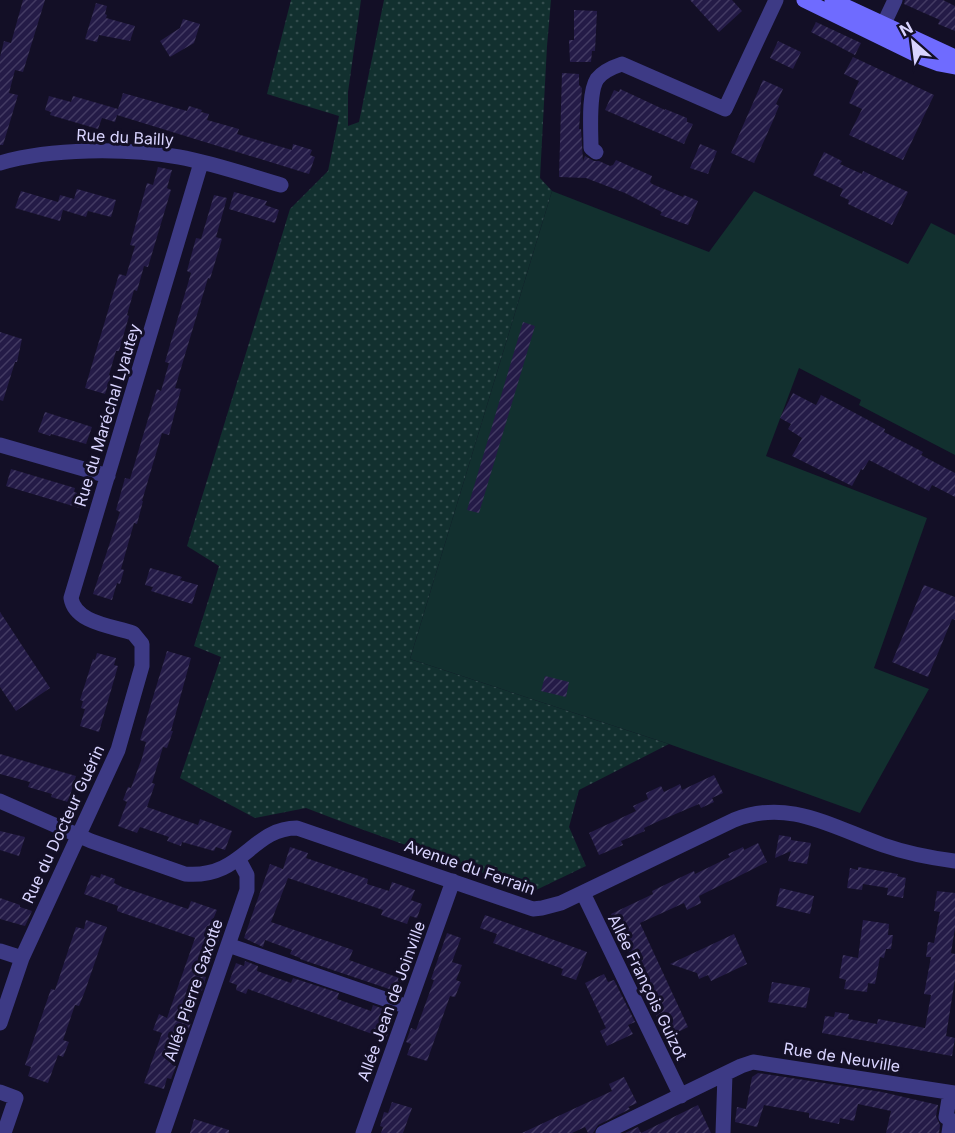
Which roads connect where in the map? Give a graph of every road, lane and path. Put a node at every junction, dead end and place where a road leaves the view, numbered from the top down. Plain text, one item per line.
1 (776, 0) edge
2 (804, 0) edge
3 (832, 0) edge
4 (895, 0) edge
5 (881, 30) junction
6 (955, 57) edge
7 (955, 66) edge
8 (596, 152) dead end
9 (0, 163) edge
10 (201, 163) junction
11 (281, 184) dead end
12 (0, 445) edge
13 (108, 476) junction
14 (138, 638) joint
15 (0, 801) edge
16 (79, 836) junction
17 (238, 860) junction
18 (955, 861) edge
19 (453, 881) junction
20 (583, 893) junction
21 (228, 945) junction
22 (0, 951) edge
23 (22, 958) junction
24 (408, 1007) junction
25 (0, 1023) edge
26 (725, 1074) junction
27 (0, 1092) edge
28 (953, 1093) edge
29 (681, 1096) junction
30 (4, 1133) edge
31 (163, 1133) edge
32 (363, 1133) edge
33 (603, 1133) edge
34 (723, 1133) edge
35 (949, 1133) edge

1 - 8 street
2 - 5 main road
3 - 5 main road
4 - 5 street
5 - 6 main road
5 - 7 main road
9 - 10 street, Rue du Bailly
10 - 11 street, Rue du Bailly
10 - 13 street, Rue du Maréchal Lyautey
12 - 13 street
13 - 14 street, Rue du Maréchal Lyautey
14 - 16 street, Rue du Docteur Guérin
15 - 16 street, Avenue du Ferrain
16 - 17 street, Avenue du Ferrain
16 - 23 street, Rue du Docteur Guérin
17 - 19 street, Avenue du Ferrain
17 - 21 street, Allée Pierre Gaxotte
18 - 20 street, Avenue du Ferrain
19 - 20 street, Avenue du Ferrain
19 - 24 street, Allée Jean de Joinville
20 - 29 street, Allée François Guizot
21 - 24 street
21 - 31 street, Allée Pierre Gaxotte
22 - 23 street
23 - 25 street, Rue du Docteur Guérin
24 - 32 street, Allée Jean de Joinville
26 - 28 street, Rue de Neuville
26 - 29 street, Rue de Neuville
26 - 34 street
27 - 30 street
28 - 35 street
29 - 33 street, Rue de Neuville

